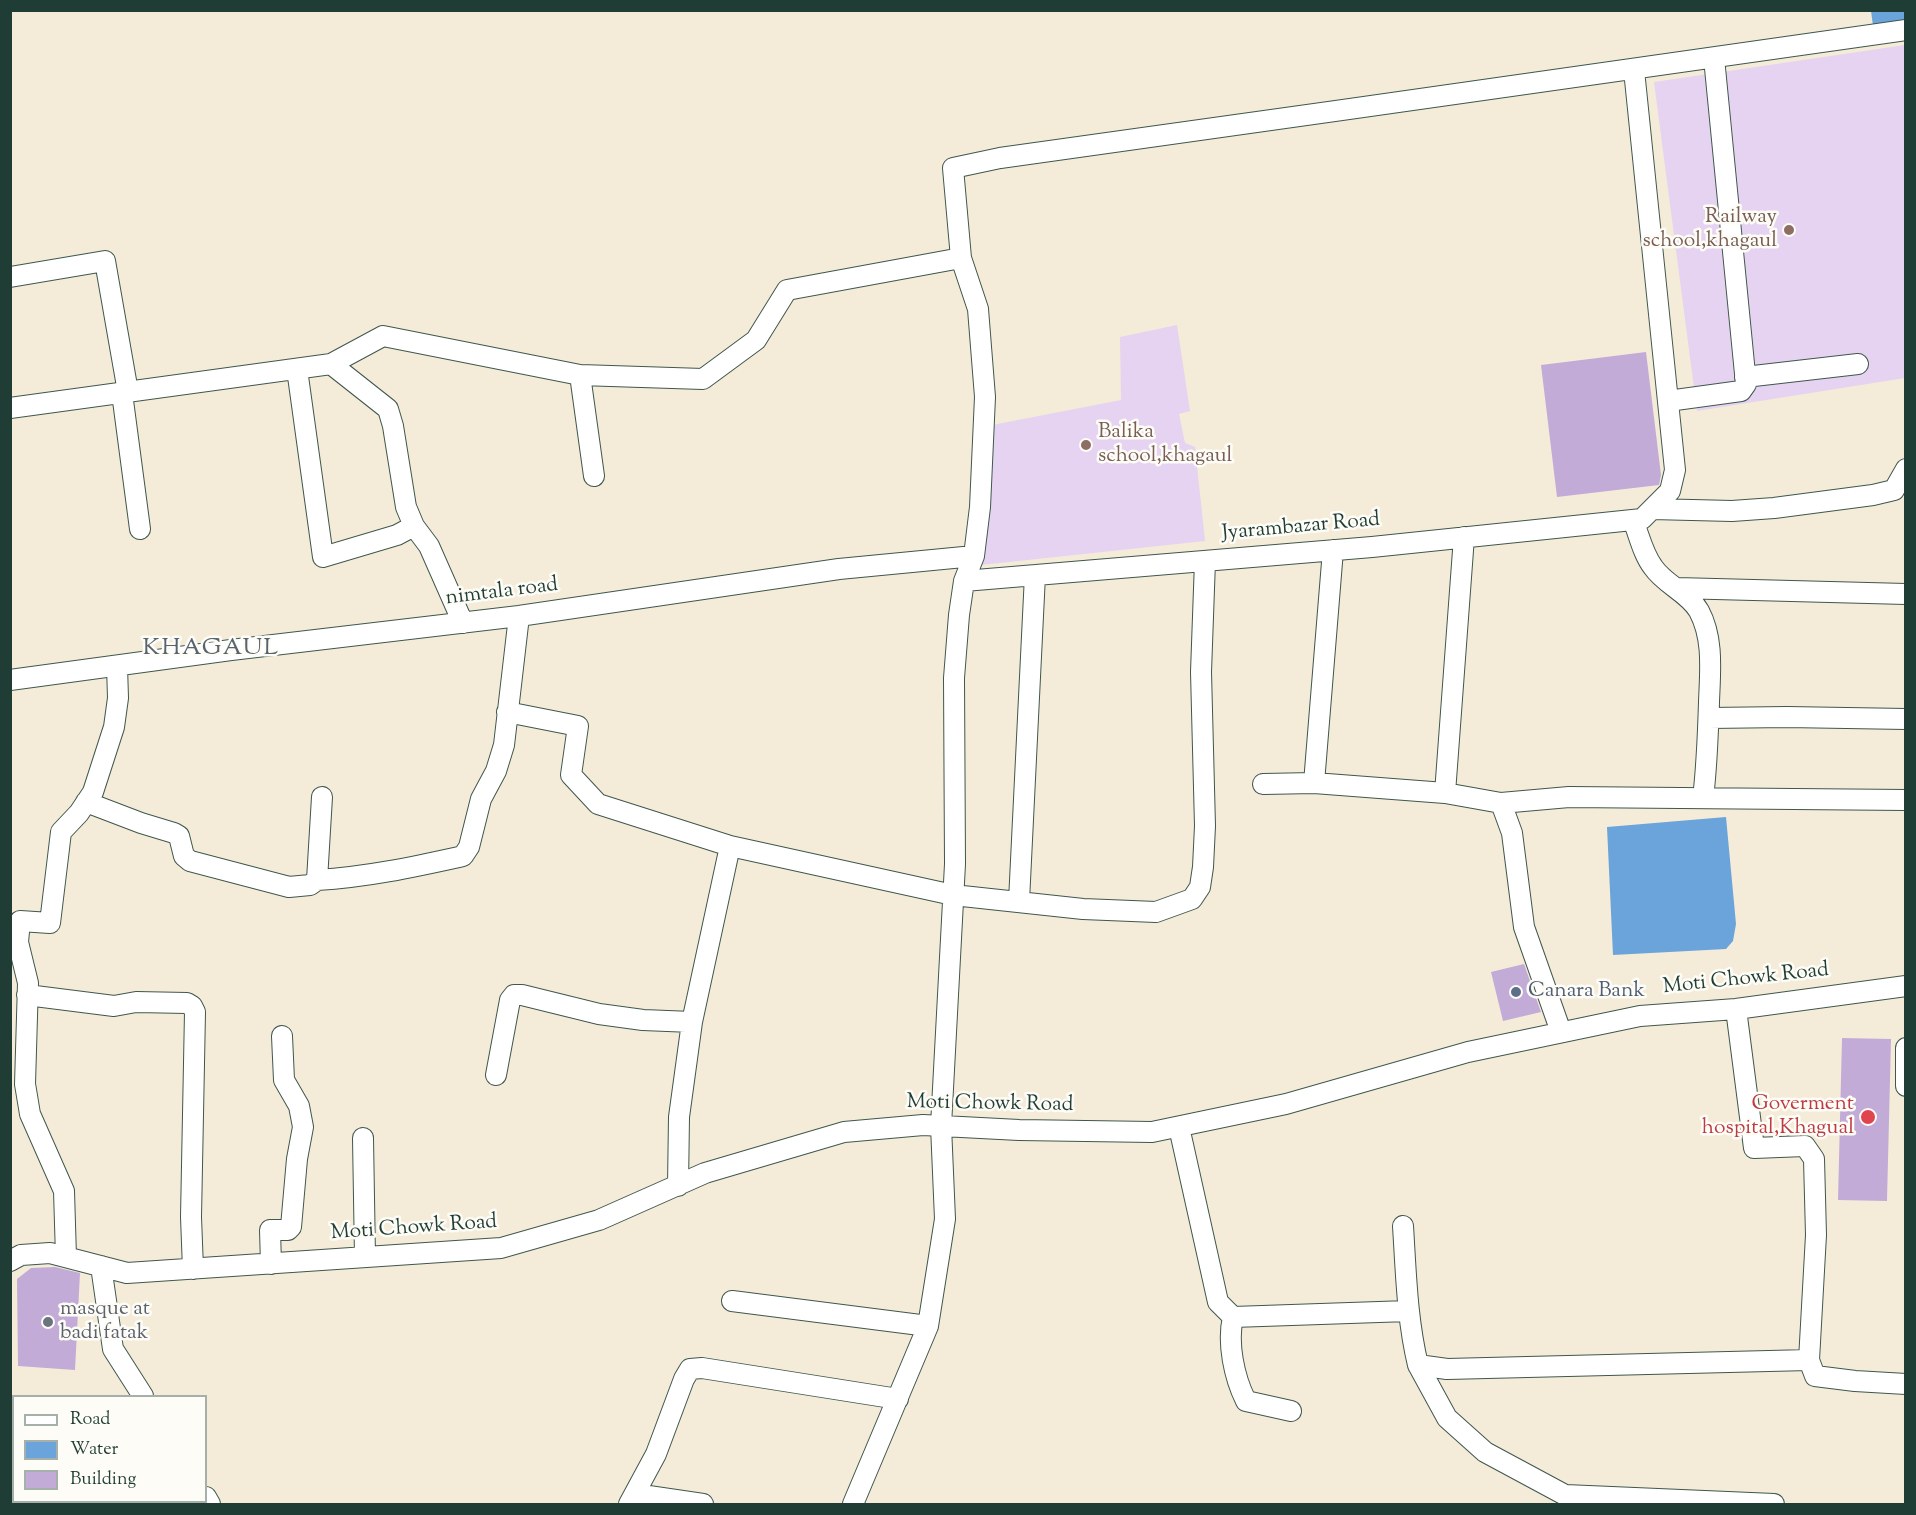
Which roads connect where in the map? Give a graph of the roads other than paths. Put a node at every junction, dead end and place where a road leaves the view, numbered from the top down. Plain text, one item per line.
1 (1905, 30) edge
2 (1714, 58) junction
3 (1634, 70) junction
4 (961, 258) junction
5 (10, 277) edge
6 (332, 364) junction
7 (1858, 364) dead end
8 (297, 369) junction
9 (580, 375) junction
10 (1745, 377) junction
11 (125, 392) junction
12 (1668, 401) junction
13 (10, 408) edge
14 (1905, 469) edge
15 (594, 476) dead end
16 (1642, 516) junction
17 (414, 526) junction
18 (140, 529) dead end
19 (1464, 537) junction
20 (1333, 550) junction
21 (974, 556) junction
22 (1205, 561) junction
23 (1035, 575) junction
24 (964, 581) junction
25 (1677, 588) junction
26 (1905, 594) edge
27 (519, 616) junction
28 (463, 623) junction
29 (117, 666) junction
30 (10, 680) edge
31 (507, 712) junction
32 (1709, 718) junction
33 (1905, 719) edge
34 (1314, 783) junction
35 (1263, 784) dead end
36 (1444, 793) junction
37 (322, 797) dead end
38 (1703, 798) junction
39 (1905, 800) edge
40 (86, 802) junction
41 (1501, 802) junction
42 (730, 846) junction
43 (317, 880) junction
44 (953, 895) junction
45 (1019, 901) junction
46 (14, 942) edge
47 (1905, 986) edge
48 (27, 995) junction
49 (1736, 1009) junction
50 (692, 1022) junction
51 (1561, 1032) junction
52 (282, 1036) dead end
53 (1905, 1048) edge
54 (496, 1075) dead end
55 (1905, 1086) edge
56 (941, 1126) junction
57 (1179, 1127) junction
58 (363, 1138) dead end
59 (678, 1186) junction
60 (1403, 1226) dead end
61 (14, 1256) edge
62 (66, 1257) junction
63 (365, 1257) junction
64 (271, 1264) junction
65 (100, 1266) junction
66 (194, 1269) junction
67 (732, 1301) dead end
68 (1408, 1311) junction
69 (1233, 1317) junction
70 (928, 1326) junction
71 (1809, 1360) junction
72 (1418, 1365) junction
73 (1905, 1384) edge
74 (142, 1395) edge
75 (898, 1399) junction
76 (1291, 1411) dead end
77 (632, 1499) edge
78 (1677, 1502) edge
79 (703, 1504) edge
80 (853, 1504) edge
81 (1774, 1504) edge

1 - 2 street
2 - 3 street
2 - 10 street
3 - 4 street
3 - 12 street
4 - 9 street
4 - 21 street
5 - 11 street
6 - 8 street
6 - 9 street
6 - 17 street
7 - 10 street
8 - 11 street
8 - 17 street
9 - 15 street
10 - 12 street
11 - 13 street
11 - 18 street
12 - 16 street
14 - 16 street, Jyarambazar Road
16 - 19 street, Jyarambazar Road
16 - 25 street
17 - 28 street
19 - 20 street, Jyarambazar Road
19 - 36 street
20 - 22 street, Jyarambazar Road
20 - 34 street
21 - 24 street
21 - 27 street, nimtala road
22 - 23 street, Jyarambazar Road
22 - 45 street
23 - 24 street, Jyarambazar Road
23 - 45 street
24 - 44 street
25 - 26 street
25 - 32 street
27 - 28 street, nimtala road
27 - 31 street
28 - 29 street, nimtala road
29 - 30 street, nimtala road
29 - 40 street
31 - 42 street
31 - 43 street
32 - 33 street
32 - 38 street
34 - 35 street
34 - 36 street
36 - 41 street
37 - 43 street
38 - 39 street
38 - 41 street
40 - 43 street
40 - 46 street
41 - 51 street
42 - 44 street
42 - 50 street
44 - 45 street
44 - 56 street
46 - 48 street
47 - 49 street, Moti Chowk Road
48 - 62 street
48 - 66 street
49 - 51 street, Moti Chowk Road
49 - 71 street
50 - 54 street
50 - 59 street
51 - 57 street, Moti Chowk Road
52 - 64 street
53 - 55 street
56 - 57 street, Moti Chowk Road
56 - 59 street, Moti Chowk Road
56 - 70 street
57 - 69 street
58 - 63 street
59 - 63 street, Moti Chowk Road
60 - 68 street
61 - 62 street, Moti Chowk Road
62 - 65 street, Moti Chowk Road
63 - 64 street, Moti Chowk Road
64 - 66 street, Moti Chowk Road
65 - 66 street, Moti Chowk Road
65 - 74 street
67 - 70 street
68 - 69 street
68 - 72 street
69 - 76 street
70 - 75 street
71 - 72 street
71 - 73 street
72 - 78 street
75 - 77 street
75 - 80 street
77 - 79 street
78 - 81 street

